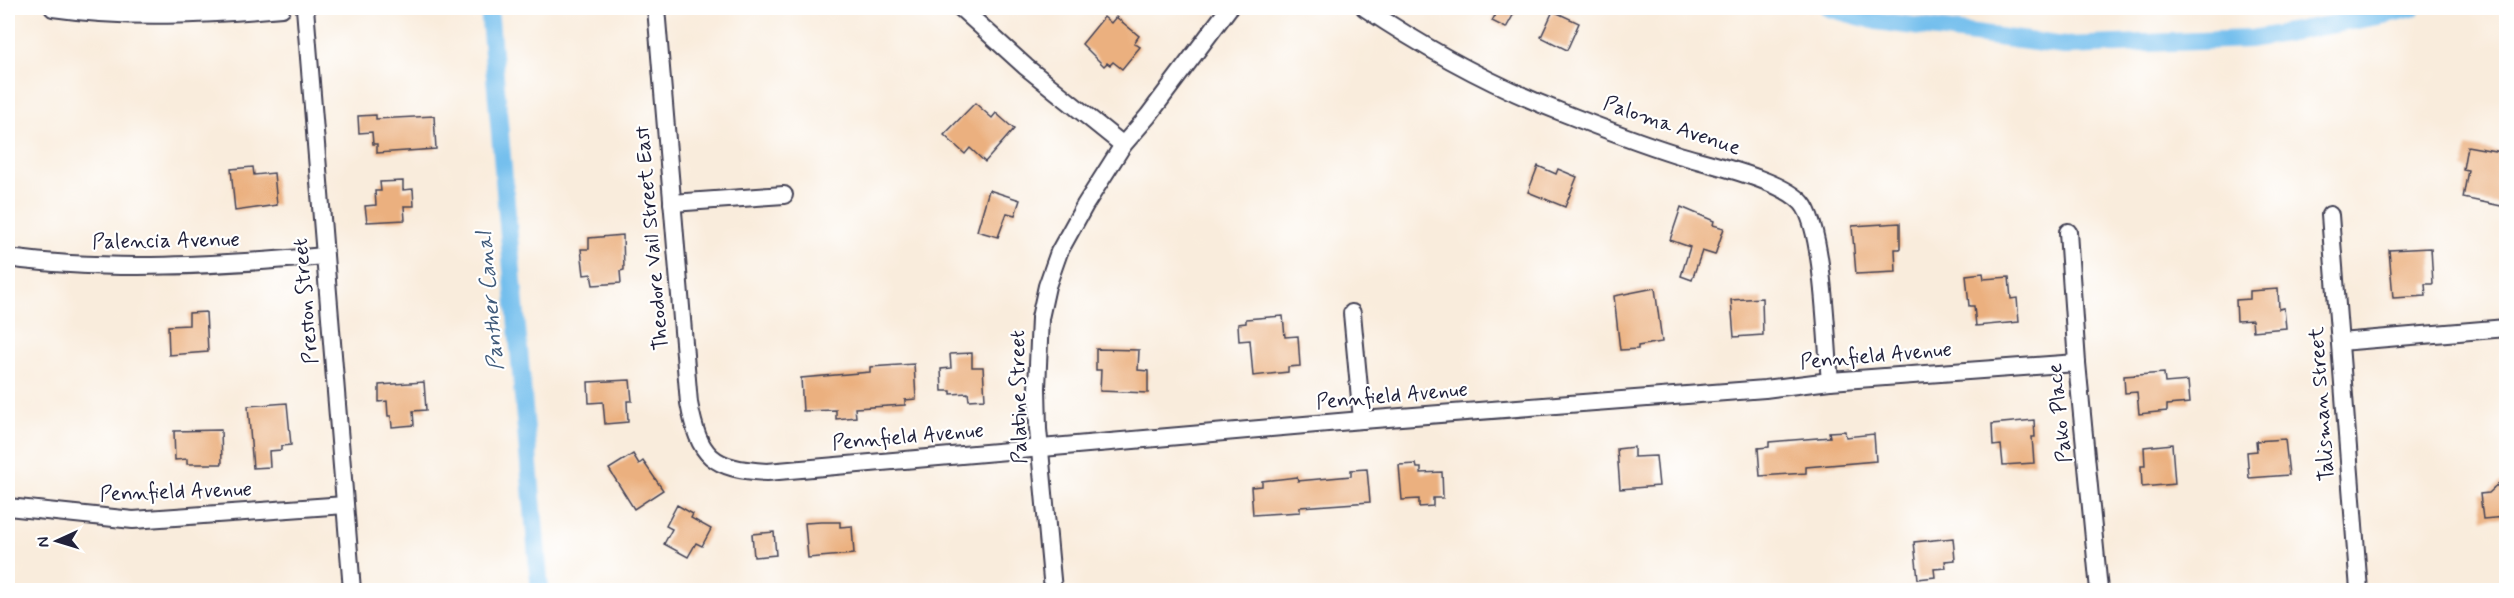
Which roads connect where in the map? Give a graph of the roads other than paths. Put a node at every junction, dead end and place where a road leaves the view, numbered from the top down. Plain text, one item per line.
1 (53, 8) edge
2 (282, 8) edge
3 (305, 8) edge
4 (656, 8) edge
5 (961, 8) edge
6 (1229, 8) edge
7 (1365, 8) edge
8 (1123, 145) junction
9 (784, 195) dead end
10 (672, 203) junction
11 (2330, 215) dead end
12 (2068, 232) dead end
13 (325, 256) junction
14 (8, 258) edge
15 (1352, 313) dead end
16 (2506, 328) edge
17 (2340, 342) junction
18 (2077, 363) junction
19 (1830, 381) junction
20 (1362, 420) junction
21 (1041, 448) junction
22 (713, 459) joint
23 (345, 505) junction
24 (8, 507) edge
25 (352, 591) edge
26 (1053, 591) edge
27 (2099, 591) edge
28 (2360, 591) edge

1 - 2 street
3 - 13 street, Preston Street
4 - 10 street, Theodore Vail Street East
5 - 8 street
6 - 8 street, Palatine Street
7 - 19 street, Paloma Avenue
8 - 21 street, Palatine Street
9 - 10 street
10 - 22 street, Theodore Vail Street East
11 - 17 street, Talisman Street
12 - 18 street, Pako Place
13 - 14 street, Palencia Avenue
13 - 23 street, Preston Street
15 - 20 street
16 - 17 street
17 - 28 street, Talisman Street
18 - 19 street, Pennfield Avenue
18 - 27 street, Pako Place
19 - 20 street, Pennfield Avenue
20 - 21 street, Pennfield Avenue
21 - 22 street, Pennfield Avenue
21 - 26 street, Palatine Street
23 - 24 street, Pennfield Avenue
23 - 25 street, Preston Street

